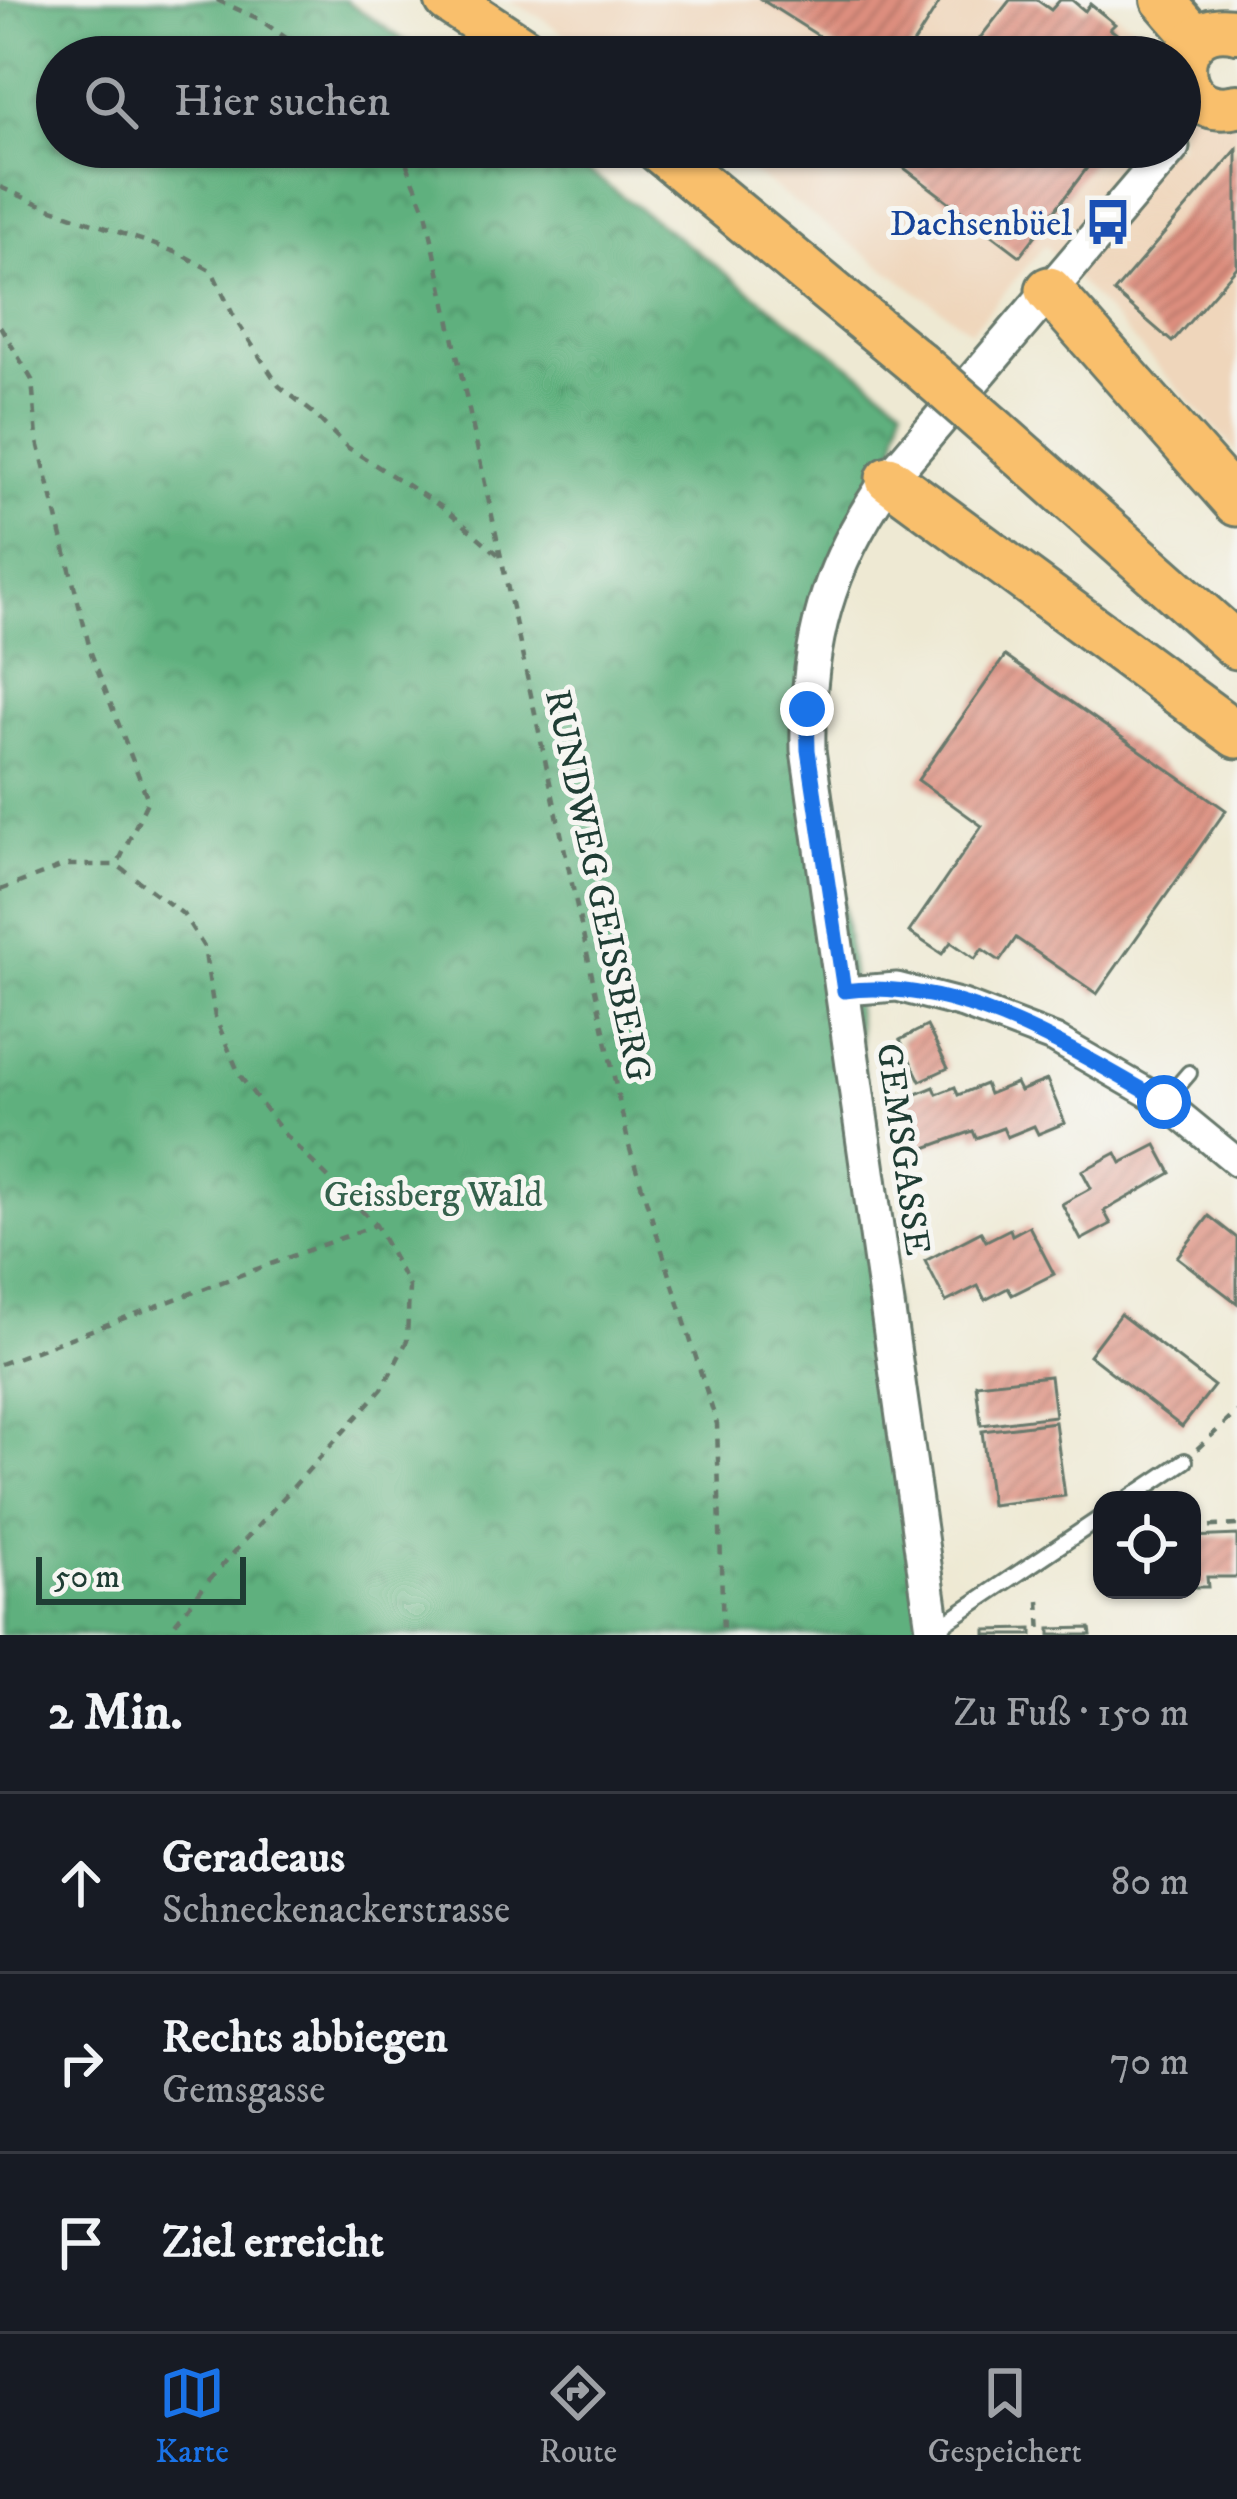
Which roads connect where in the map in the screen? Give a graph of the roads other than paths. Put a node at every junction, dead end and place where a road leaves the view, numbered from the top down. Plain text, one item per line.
1 (448, 0) edge
2 (1162, 0) edge
3 (1217, 34) edge
4 (502, 36) edge
5 (683, 168) edge
6 (706, 168) edge
7 (1154, 168) edge
8 (1049, 290) junction
9 (925, 353) junction
10 (1005, 421) junction
11 (889, 479) junction
12 (1237, 503) edge
13 (1237, 612) edge
14 (1237, 646) edge
15 (1237, 734) edge
16 (844, 991) junction
17 (1189, 1072) dead end
18 (1164, 1102) junction
19 (1237, 1162) edge
20 (1185, 1461) road end
21 (1140, 1491) edge
22 (1093, 1523) edge
23 (934, 1633) edge

1 - 4 highway
2 - 3 main road
5 - 9 highway
6 - 9 highway
7 - 8 street, GEMSGASSE
8 - 11 street, GEMSGASSE
8 - 12 highway
9 - 10 highway
10 - 13 highway
10 - 14 highway
11 - 15 highway
11 - 16 street, GEMSGASSE
16 - 18 street
16 - 23 street, GEMSGASSE
17 - 18 lane
18 - 19 street
20 - 21 lane
22 - 23 lane

